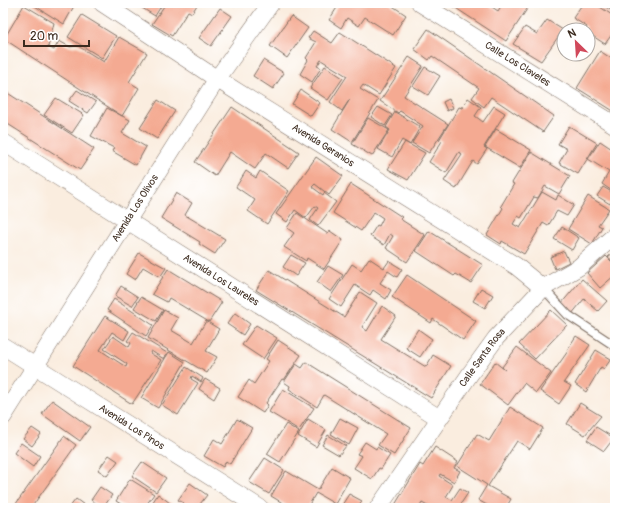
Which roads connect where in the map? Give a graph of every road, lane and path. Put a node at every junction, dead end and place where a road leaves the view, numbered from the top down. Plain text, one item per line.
1 (102, 3) edge
2 (271, 3) edge
3 (420, 3) edge
4 (217, 79) junction
5 (615, 125) edge
6 (3, 142) edge
7 (127, 220) junction
8 (615, 235) edge
9 (543, 288) junction
10 (3, 346) edge
11 (615, 346) edge
12 (35, 366) junction
13 (3, 417) edge
14 (439, 418) junction
15 (260, 508) edge
16 (378, 508) edge

1 - 4 street, Avenida Geranios
2 - 4 street, Avenida Los Olivos
3 - 5 street, Calle Los Claveles
4 - 7 street, Avenida Los Olivos
4 - 9 street, Avenida Geranios
6 - 7 street, Avenida Los Laureles
7 - 12 street, Avenida Los Olivos
7 - 14 street, Avenida Los Laureles
8 - 9 street, Calle Santa Rosa
9 - 11 lane
9 - 14 street, Calle Santa Rosa
10 - 12 street, Avenida Los Pinos
12 - 13 street, Avenida Los Olivos
12 - 15 street, Avenida Los Pinos
14 - 16 street, Calle Santa Rosa

